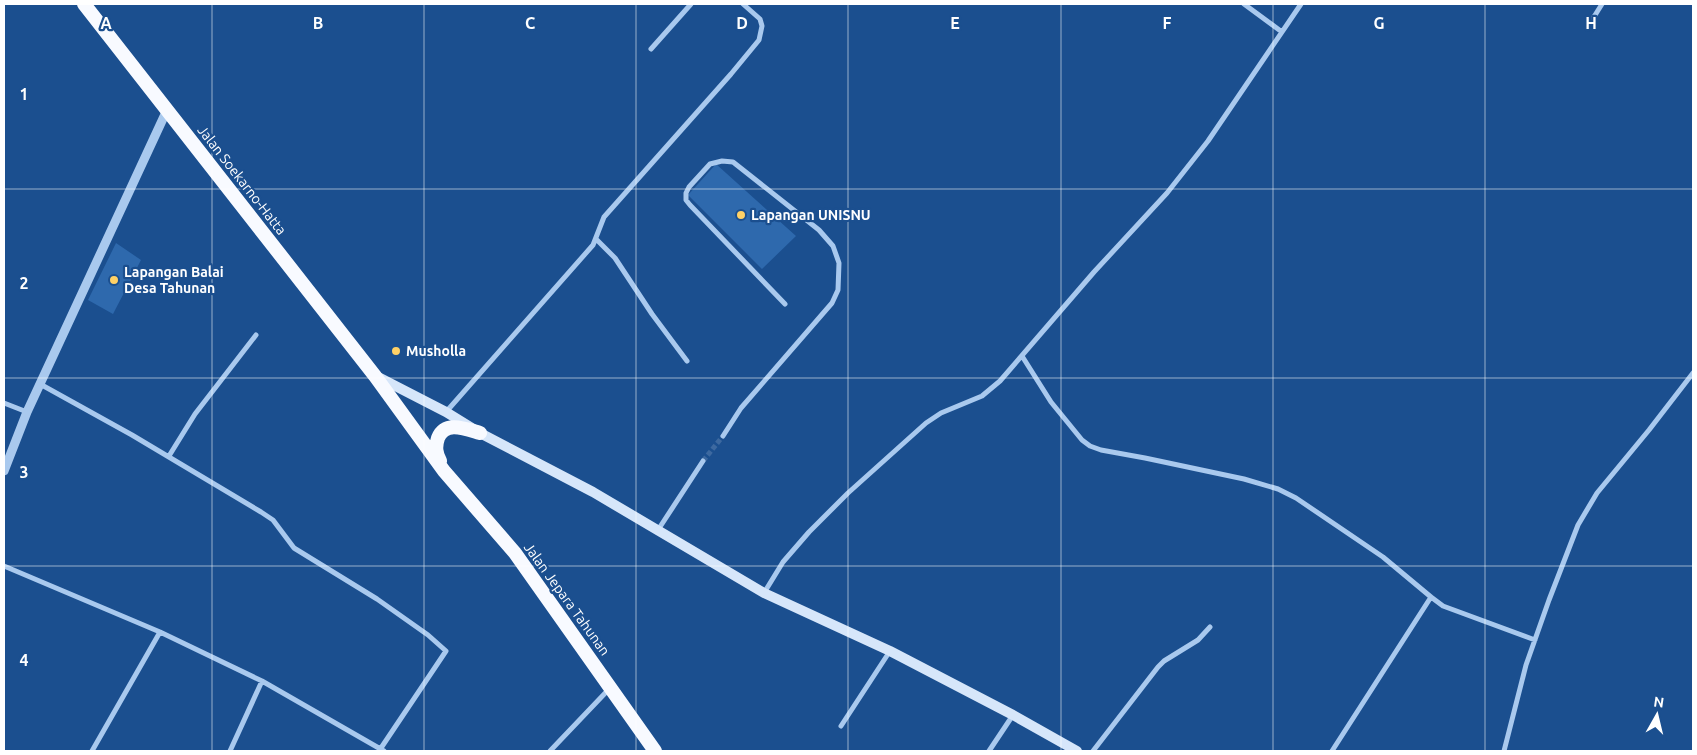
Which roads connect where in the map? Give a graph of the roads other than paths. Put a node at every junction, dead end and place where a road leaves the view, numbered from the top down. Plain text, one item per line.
1 (84, 4) edge
2 (691, 4) edge
3 (743, 4) edge
4 (1244, 4) edge
5 (1301, 4) edge
6 (1602, 4) edge
7 (1592, 20) dead end
8 (1282, 32) junction
9 (651, 49) dead end
10 (167, 110) junction
11 (596, 239) junction
12 (785, 304) dead end
13 (256, 335) dead end
14 (1022, 356) junction
15 (688, 360) dead end
16 (1693, 373) edge
17 (375, 376) junction
18 (40, 384) junction
19 (4, 403) edge
20 (27, 412) junction
21 (446, 412) junction
22 (480, 433) junction
23 (722, 436) tunnel mouth
24 (169, 456) junction
25 (703, 461) tunnel mouth
26 (4, 471) edge
27 (444, 471) junction
28 (658, 530) junction
29 (4, 566) edge
30 (764, 593) junction
31 (1431, 597) junction
32 (1210, 627) dead end
33 (160, 632) junction
34 (1535, 640) junction
35 (890, 651) junction
36 (262, 681) junction
37 (610, 688) junction
38 (1013, 715) junction
39 (841, 726) dead end
40 (92, 751) edge
41 (230, 751) edge
42 (381, 751) edge
43 (550, 751) edge
44 (655, 751) edge
45 (989, 751) edge
46 (1077, 751) edge
47 (1093, 751) edge
48 (1332, 751) edge
49 (1504, 751) edge

1 - 10 highway, Jalan Soekarno-Hatta
2 - 9 street
3 - 11 street
4 - 8 street
5 - 8 street
6 - 7 street
8 - 14 street
10 - 17 highway, Jalan Soekarno-Hatta
10 - 18 street
11 - 15 street
11 - 21 street
12 - 23 street
13 - 24 street
14 - 30 street
14 - 31 street
16 - 34 street
17 - 21 main road
17 - 27 highway, Jalan Soekarno-Hatta
18 - 20 street
18 - 24 street
19 - 20 street
20 - 26 street
21 - 22 main road
22 - 27 highway
22 - 28 main road
24 - 42 street
25 - 28 street
27 - 37 highway, Jalan Jepara Tahunan
28 - 30 main road
29 - 33 street
30 - 35 main road
31 - 34 street
31 - 48 street
32 - 47 street
33 - 36 street
33 - 40 street
34 - 49 street
35 - 38 main road
35 - 39 street
36 - 41 street
36 - 42 street
37 - 43 street
37 - 44 highway, Jalan Jepara Tahunan
38 - 45 street
38 - 46 main road

